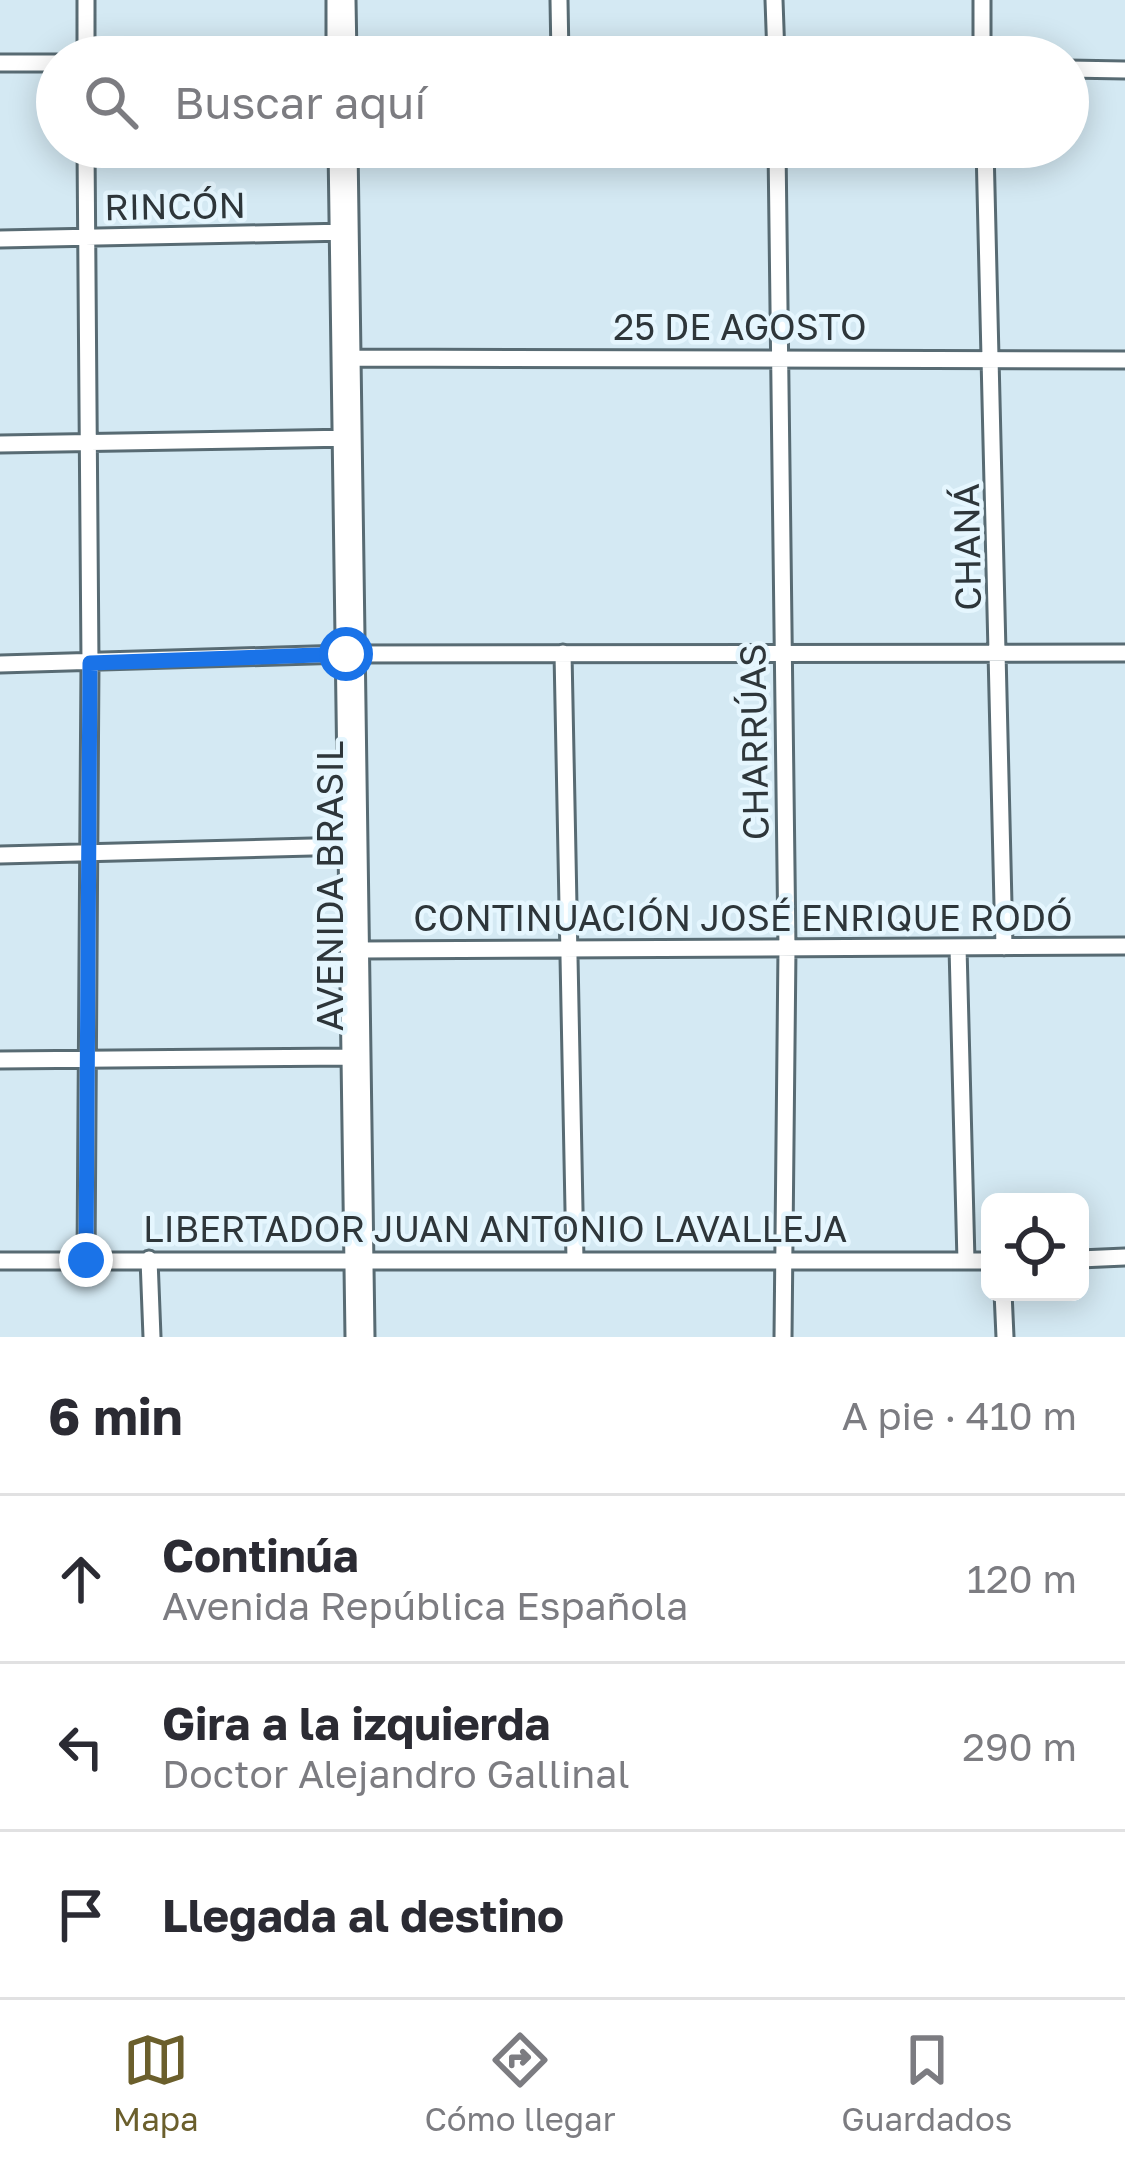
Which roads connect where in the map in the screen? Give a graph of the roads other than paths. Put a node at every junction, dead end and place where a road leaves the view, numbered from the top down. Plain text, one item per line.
1 (86, 0) edge
2 (334, 0) edge
3 (347, 0) edge
4 (559, 0) edge
5 (774, 0) edge
6 (982, 0) edge
7 (86, 36) edge
8 (335, 36) edge
9 (348, 36) edge
10 (560, 36) edge
11 (775, 36) edge
12 (982, 36) edge
13 (0, 63) edge
14 (36, 63) edge
15 (1089, 69) edge
16 (1125, 70) edge
17 (86, 168) edge
18 (339, 168) edge
19 (349, 168) edge
20 (777, 168) edge
21 (986, 168) edge
22 (345, 232) junction
23 (86, 237) junction
24 (0, 239) edge
25 (993, 356) junction
26 (778, 357) junction
27 (355, 358) junction
28 (1125, 360) edge
29 (349, 438) junction
30 (86, 442) junction
31 (0, 444) edge
32 (999, 652) junction
33 (563, 653) junction
34 (782, 653) junction
35 (1125, 653) edge
36 (352, 654) junction
37 (90, 663) junction
38 (0, 664) edge
39 (353, 846) junction
40 (0, 855) edge
41 (88, 855) junction
42 (1125, 946) edge
43 (958, 947) junction
44 (1004, 947) junction
45 (787, 948) junction
46 (570, 949) junction
47 (362, 950) junction
48 (355, 1057) junction
49 (86, 1058) junction
50 (0, 1060) edge
51 (1125, 1257) edge
52 (786, 1258) junction
53 (1089, 1258) edge
54 (149, 1259) junction
55 (86, 1260) junction
56 (359, 1260) junction
57 (575, 1260) junction
58 (0, 1261) edge
59 (965, 1261) junction
60 (981, 1261) edge
61 (1003, 1301) edge
62 (152, 1337) edge
63 (354, 1337) edge
64 (366, 1337) edge
65 (783, 1337) edge
66 (1005, 1337) edge

1 - 7 street
2 - 8 street
3 - 9 street
4 - 10 street
5 - 11 street
6 - 12 street
13 - 14 street
15 - 16 street
17 - 23 street
18 - 22 street, AVENIDA BRASIL
19 - 22 street, AVENIDA BRASIL
20 - 26 street, CHARRÚAS
21 - 25 street, CHANÁ
22 - 23 street, RINCÓN
22 - 27 street, AVENIDA BRASIL
22 - 29 street, AVENIDA BRASIL
23 - 24 street, RINCÓN
23 - 30 street
25 - 26 street, 25 DE AGOSTO
25 - 28 street, 25 DE AGOSTO
25 - 32 street, CHANÁ
26 - 27 street, 25 DE AGOSTO
26 - 34 street, CHARRÚAS
27 - 29 street, AVENIDA BRASIL
29 - 30 street
29 - 36 street, AVENIDA BRASIL
30 - 31 street
30 - 37 street
32 - 34 street
32 - 35 street
32 - 44 street, CHANÁ
33 - 34 street
33 - 36 street
33 - 46 street
34 - 45 street, CHARRÚAS
36 - 37 street
36 - 39 street, AVENIDA BRASIL
37 - 38 street
37 - 41 street
39 - 41 street
39 - 47 street, AVENIDA BRASIL
39 - 48 street, AVENIDA BRASIL
40 - 41 street
41 - 49 street
42 - 44 street, CONTINUACIÓN JOSÉ ENRIQUE RODÓ
43 - 44 street, CONTINUACIÓN JOSÉ ENRIQUE RODÓ
43 - 45 street, CONTINUACIÓN JOSÉ ENRIQUE RODÓ
43 - 59 street
45 - 46 street, CONTINUACIÓN JOSÉ ENRIQUE RODÓ
45 - 52 street, CHARRÚAS
46 - 47 street, CONTINUACIÓN JOSÉ ENRIQUE RODÓ
46 - 57 street
47 - 48 street, AVENIDA BRASIL
48 - 49 street
48 - 56 street, AVENIDA BRASIL
49 - 50 street
49 - 55 street
51 - 53 street
52 - 57 street, LIBERTADOR JUAN ANTONIO LAVALLEJA
52 - 59 street, LIBERTADOR JUAN ANTONIO LAVALLEJA
52 - 65 street, CHARRÚAS
54 - 55 street, LIBERTADOR JUAN ANTONIO LAVALLEJA
54 - 56 street, LIBERTADOR JUAN ANTONIO LAVALLEJA
54 - 62 street
55 - 58 street, LIBERTADOR JUAN ANTONIO LAVALLEJA
56 - 57 street, LIBERTADOR JUAN ANTONIO LAVALLEJA
56 - 63 street, AVENIDA BRASIL
56 - 64 street, AVENIDA BRASIL
59 - 60 street, LIBERTADOR JUAN ANTONIO LAVALLEJA
61 - 66 street

